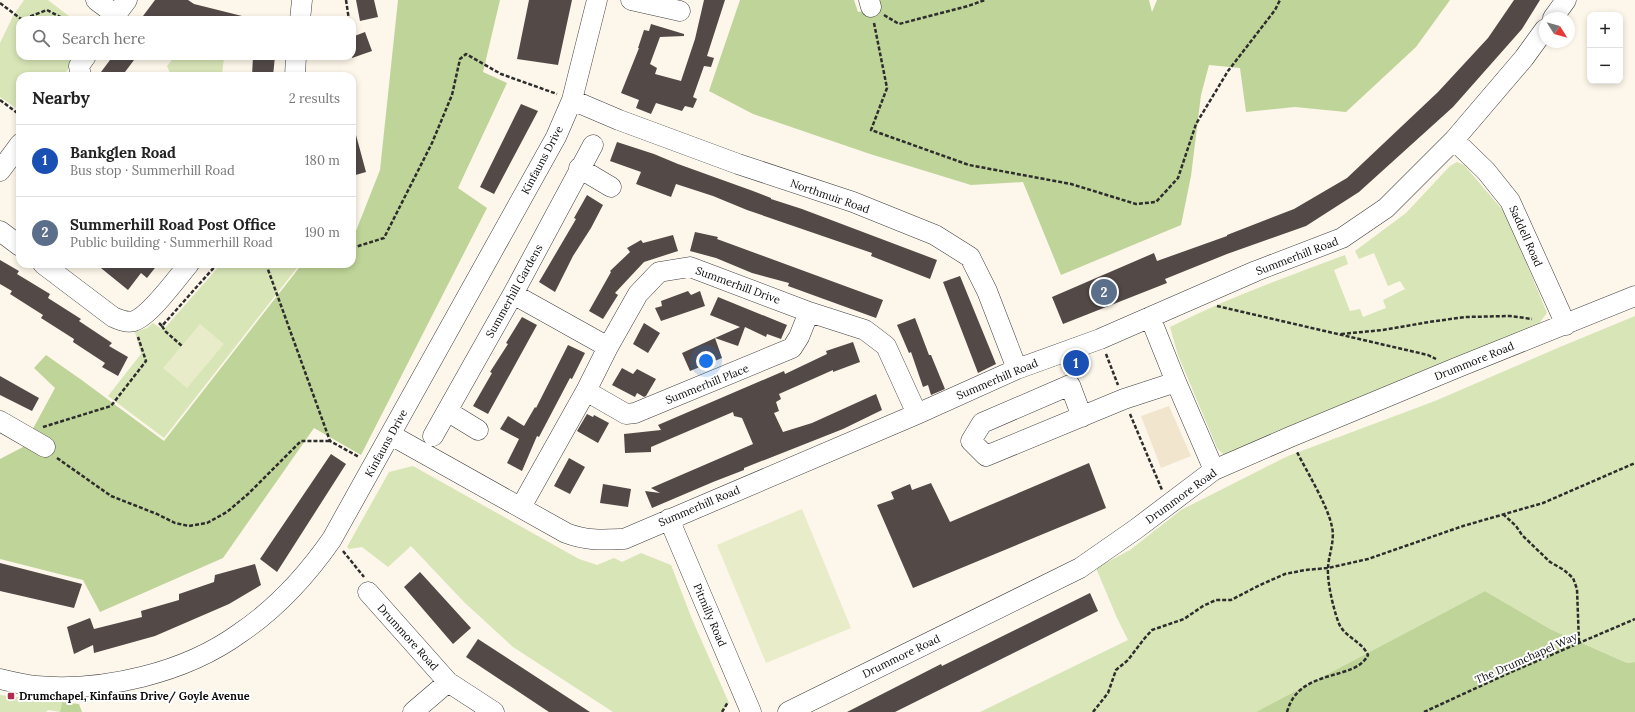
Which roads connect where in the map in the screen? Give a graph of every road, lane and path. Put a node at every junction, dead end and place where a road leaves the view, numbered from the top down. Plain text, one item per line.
1 (96, 0) edge
2 (302, 0) edge
3 (346, 0) edge
4 (597, 0) edge
5 (631, 0) edge
6 (985, 0) edge
7 (1280, 0) edge
8 (1566, 0) edge
9 (0, 3) edge
10 (870, 4) edge
11 (680, 11) dead end
12 (118, 12) edge
13 (1557, 12) edge
14 (18, 16) edge
15 (31, 16) edge
16 (58, 16) edge
17 (300, 16) edge
18 (348, 16) edge
19 (1539, 37) edge
20 (83, 60) edge
21 (296, 60) edge
22 (80, 72) edge
23 (295, 72) edge
24 (0, 100) edge
25 (572, 100) junction
26 (16, 112) edge
27 (1454, 140) junction
28 (593, 144) dead end
29 (16, 149) edge
30 (579, 168) junction
31 (0, 171) edge
32 (611, 187) dead end
33 (0, 231) edge
34 (16, 243) edge
35 (356, 247) edge
36 (48, 268) edge
37 (186, 268) edge
38 (267, 268) edge
39 (513, 294) junction
40 (1635, 296) edge
41 (1216, 306) dead end
42 (809, 312) junction
43 (1150, 317) junction
44 (1538, 319) dead end
45 (133, 321) junction
46 (1566, 325) junction
47 (162, 326) dead end
48 (1338, 334) junction
49 (1100, 339) junction
50 (182, 346) dead end
51 (608, 347) junction
52 (1456, 368) junction
53 (1017, 369) junction
54 (1176, 382) junction
55 (586, 391) junction
56 (1124, 399) junction
57 (447, 411) junction
58 (917, 414) junction
59 (1082, 417) junction
60 (0, 421) edge
61 (478, 430) dead end
62 (391, 435) junction
63 (433, 436) dead end
64 (1290, 437) junction
65 (41, 438) junction
66 (330, 441) junction
67 (1635, 463) edge
68 (374, 466) junction
69 (1214, 470) junction
70 (1168, 506) junction
71 (521, 507) junction
72 (1503, 514) junction
73 (669, 519) junction
74 (332, 539) junction
75 (1328, 568) junction
76 (368, 592) joint
77 (1635, 619) edge
78 (1579, 643) junction
79 (0, 679) edge
80 (448, 682) junction
81 (413, 712) edge
82 (494, 712) edge
83 (750, 712) edge
84 (788, 712) edge
85 (1093, 712) edge
86 (1287, 712) edge
87 (1424, 712) edge

1 - 12 street
2 - 17 street
3 - 18 path
4 - 25 street, Kinfauns Drive
5 - 11 street
6 - 10 path
7 - 10 path
8 - 13 street
9 - 14 path
15 - 16 path
19 - 27 street, Summerhill Road
20 - 22 street
21 - 23 street
24 - 26 path
25 - 35 path
25 - 53 street, Northmuir Road
25 - 62 street, Kinfauns Drive
27 - 43 street, Summerhill Road
27 - 46 street, Saddell Road
28 - 30 street, Summerhill Gardens
29 - 31 street
30 - 32 street
30 - 39 street, Summerhill Gardens
33 - 34 street
36 - 45 street
37 - 45 street
38 - 66 path
39 - 51 street
39 - 57 street, Summerhill Gardens
40 - 46 street, Drummore Road
41 - 48 path
42 - 51 street, Summerhill Drive
42 - 55 street, Summerhill Place
42 - 58 street, Summerhill Drive
43 - 49 street, Summerhill Road
43 - 54 street
44 - 48 path
45 - 65 path
46 - 52 street, Drummore Road
47 - 50 path
48 - 52 path
49 - 53 street, Summerhill Road
49 - 56 path
51 - 55 street, Summerhill Drive
52 - 64 street, Drummore Road
53 - 58 street, Summerhill Road
54 - 56 street
54 - 69 street
55 - 71 street, Summerhill Drive
56 - 59 street
56 - 70 path
57 - 61 street
57 - 63 street, Summerhill Gardens
58 - 73 street, Summerhill Road
59 - 59 street
60 - 65 street
62 - 68 street, Kinfauns Drive
62 - 71 street, Summerhill Road
64 - 69 street, Drummore Road
64 - 75 path
65 - 66 path
66 - 68 path
67 - 72 path
68 - 74 street, Kinfauns Drive
69 - 70 street, Drummore Road
70 - 84 street, Drummore Road
71 - 73 street, Summerhill Road
72 - 75 path
72 - 78 path
73 - 83 street, Pitmilly Road
74 - 76 path
74 - 79 street, Kinfauns Drive
75 - 85 path
75 - 86 path
76 - 80 street, Drummore Road
77 - 78 path, The Drumchapel Way
78 - 87 path, The Drumchapel Way
80 - 81 street
80 - 82 street, Drummore Road

